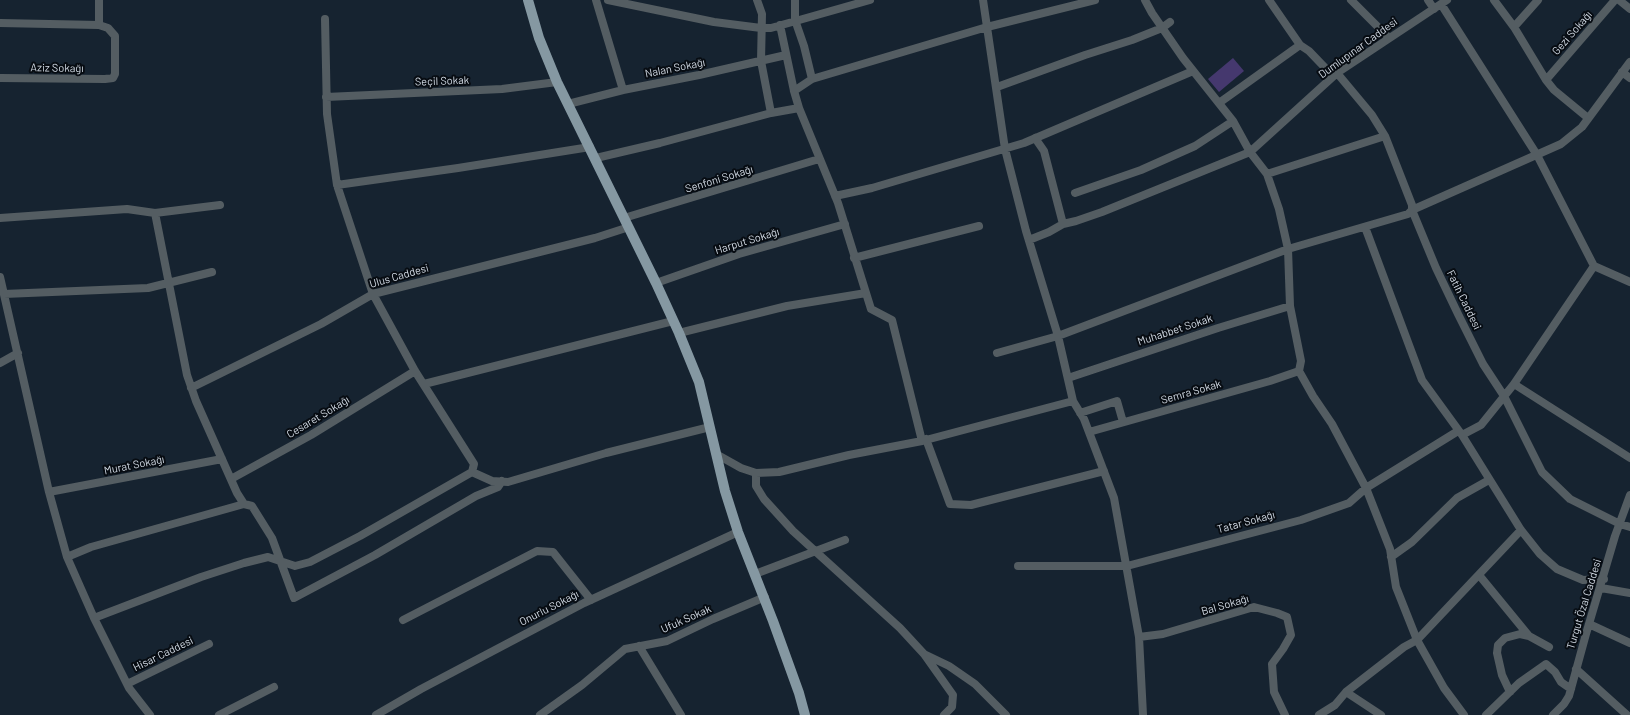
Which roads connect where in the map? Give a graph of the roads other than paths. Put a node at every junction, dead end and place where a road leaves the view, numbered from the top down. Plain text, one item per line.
1 (99, 0) edge
2 (528, 0) edge
3 (596, 0) edge
4 (608, 0) edge
5 (757, 0) edge
6 (795, 0) edge
7 (870, 0) edge
8 (983, 0) edge
9 (1095, 0) edge
10 (1145, 0) edge
11 (1269, 0) edge
12 (1351, 0) edge
13 (1428, 0) edge
14 (1494, 0) edge
15 (1538, 0) edge
16 (1615, 0) edge
17 (1619, 0) edge
18 (1441, 4) edge
19 (1630, 9) edge
20 (325, 19) dead end
21 (795, 20) junction
22 (1170, 22) dead end
23 (0, 23) edge
24 (98, 25) junction
25 (780, 25) junction
26 (987, 27) junction
27 (1514, 27) junction
28 (762, 28) junction
29 (1162, 28) junction
30 (1389, 38) junction
31 (1300, 45) junction
32 (786, 55) junction
33 (760, 61) junction
34 (1630, 62) edge
35 (1193, 71) junction
36 (1622, 72) junction
37 (1335, 75) junction
38 (0, 78) edge
39 (1630, 78) edge
40 (812, 80) junction
41 (1546, 80) junction
42 (557, 82) junction
43 (997, 87) junction
44 (623, 90) junction
45 (794, 91) junction
46 (326, 97) junction
47 (1219, 103) junction
48 (568, 104) junction
49 (799, 108) junction
50 (771, 113) junction
51 (1588, 118) junction
52 (1233, 121) junction
53 (1385, 136) junction
54 (1035, 138) junction
55 (590, 147) junction
56 (1005, 149) junction
57 (1250, 152) junction
58 (1537, 155) junction
59 (596, 158) junction
60 (819, 159) junction
61 (1267, 174) junction
62 (337, 185) junction
63 (1075, 193) dead end
64 (835, 196) junction
65 (220, 205) dead end
66 (1412, 210) junction
67 (155, 213) junction
68 (0, 218) edge
69 (626, 222) junction
70 (845, 224) junction
71 (1063, 224) junction
72 (979, 226) dead end
73 (1364, 227) junction
74 (1028, 240) junction
75 (1288, 249) junction
76 (854, 258) junction
77 (1594, 266) junction
78 (212, 272) dead end
79 (0, 277) edge
80 (168, 282) junction
81 (656, 282) junction
82 (1630, 282) edge
83 (866, 293) junction
84 (372, 294) junction
85 (3, 297) edge
86 (1290, 306) junction
87 (673, 321) junction
88 (679, 333) junction
89 (1058, 336) junction
90 (18, 353) junction
91 (997, 354) dead end
92 (0, 363) edge
93 (415, 371) junction
94 (1299, 371) junction
95 (1068, 378) junction
96 (424, 384) junction
97 (1514, 384) junction
98 (191, 388) junction
99 (1504, 396) junction
100 (1073, 401) junction
101 (1080, 412) junction
102 (1123, 422) junction
103 (710, 427) junction
104 (1089, 432) junction
105 (1460, 433) junction
106 (924, 440) junction
107 (716, 454) junction
108 (1630, 458) edge
109 (222, 459) junction
110 (1104, 471) junction
111 (472, 472) junction
112 (756, 473) junction
113 (231, 479) junction
114 (1489, 480) junction
115 (502, 481) junction
116 (1366, 488) junction
117 (49, 492) junction
118 (1630, 495) edge
119 (244, 504) junction
120 (1620, 524) junction
121 (1630, 527) edge
122 (1521, 530) junction
123 (738, 532) junction
124 (845, 540) dead end
125 (814, 550) junction
126 (67, 557) junction
127 (1391, 557) junction
128 (280, 562) junction
129 (1018, 566) dead end
130 (1127, 566) junction
131 (755, 574) junction
132 (1479, 575) junction
133 (1604, 579) junction
134 (1601, 588) junction
135 (1630, 593) edge
136 (764, 597) junction
137 (591, 600) junction
138 (94, 618) junction
139 (403, 620) dead end
140 (1589, 624) junction
141 (1139, 636) junction
142 (1529, 636) junction
143 (1416, 640) junction
144 (1630, 643) edge
145 (209, 644) dead end
146 (639, 646) junction
147 (1549, 647) dead end
148 (924, 654) junction
149 (1576, 669) junction
150 (127, 684) junction
151 (274, 687) dead end
152 (1571, 689) junction
153 (1346, 692) junction
154 (1510, 692) junction
155 (1557, 713) edge
156 (150, 715) edge
157 (219, 715) edge
158 (376, 715) edge
159 (540, 715) edge
160 (681, 715) edge
161 (805, 715) edge
162 (944, 715) edge
163 (1006, 715) edge
164 (1143, 715) edge
165 (1285, 715) edge
166 (1319, 715) edge
167 (1381, 715) edge
168 (1464, 715) edge
169 (1486, 715) edge
170 (1627, 715) edge

1 - 24 street
2 - 42 main road
3 - 44 street
4 - 28 street
5 - 28 street
6 - 21 street
7 - 21 street
8 - 26 street
9 - 26 street
10 - 29 street
11 - 31 street, Fatih Caddesi
12 - 30 street
13 - 18 street
14 - 27 street
15 - 27 street
16 - 41 street, Gezi Sokağı
17 - 19 street
18 - 30 street, Dumlupınar Caddesi
18 - 58 street
20 - 46 street
21 - 25 street
21 - 40 street
22 - 29 street
23 - 24 street
24 - 38 street, Aziz Sokağı
25 - 28 street
25 - 32 street
26 - 40 street
26 - 43 street
27 - 41 street
28 - 33 street
29 - 35 street
29 - 43 street
30 - 37 street, Dumlupınar Caddesi
31 - 37 street, Fatih Caddesi
31 - 47 street
32 - 33 street, Nalan Sokağı
32 - 45 street
33 - 44 street, Nalan Sokağı
33 - 50 street
34 - 36 street
35 - 47 street
35 - 54 street
36 - 39 street
36 - 51 street
37 - 53 street, Fatih Caddesi
37 - 57 street, Dumlupınar Caddesi
40 - 45 street
41 - 51 street
42 - 46 street, Seçil Sokak
42 - 48 main road
43 - 56 street
44 - 48 street, Nalan Sokağı
45 - 49 street
46 - 62 street
47 - 52 street
48 - 55 main road
49 - 50 street
49 - 60 street
50 - 59 street
51 - 58 street
52 - 57 street
52 - 63 street
53 - 61 street
53 - 66 street, Fatih Caddesi
54 - 56 street
54 - 71 street
55 - 59 main road
55 - 62 street
56 - 64 street
56 - 74 street
57 - 61 street
57 - 71 street
58 - 66 street
58 - 77 street
59 - 69 main road
60 - 64 street
60 - 69 street, Senfoni Sokağı
61 - 75 street
62 - 84 street
64 - 70 street
65 - 67 street
66 - 73 street
66 - 99 street, Fatih Caddesi
67 - 68 street
67 - 80 street
69 - 81 main road
69 - 84 street, Ulus Caddesi
70 - 76 street
70 - 81 street, Harput Sokağı
71 - 74 street
72 - 76 street
73 - 75 street
73 - 105 street
74 - 89 street
75 - 86 street
75 - 89 street
76 - 83 street
77 - 82 street
77 - 97 street, Tatar Sokağı
78 - 80 street
79 - 85 street
80 - 85 street
80 - 98 street
81 - 87 main road
83 - 88 street
83 - 106 street
84 - 93 street
84 - 98 street, Ulus Caddesi
85 - 90 street
86 - 94 street
86 - 95 street, Muhabbet Sokak
87 - 88 main road
87 - 96 street
88 - 103 main road
89 - 91 street
89 - 95 street
90 - 92 street
90 - 117 street
93 - 96 street
93 - 113 street, Cesaret Sokağı
94 - 102 street, Semra Sokak
94 - 116 street
95 - 100 street
96 - 111 street
97 - 99 street, Tatar Sokağı
97 - 108 street
98 - 109 street
99 - 105 street, Tatar Sokağı
99 - 120 street, Fatih Caddesi
100 - 101 street
100 - 106 street
101 - 102 street
101 - 104 street
102 - 104 street, Semra Sokak
103 - 107 main road
103 - 115 street
104 - 110 street
105 - 114 street
105 - 116 street, Tatar Sokağı
106 - 110 street
106 - 112 street
107 - 112 street
107 - 123 main road
109 - 113 street
109 - 117 street, Murat Sokağı
110 - 130 street
111 - 115 street
111 - 128 street
112 - 125 street
113 - 119 street
114 - 122 street
114 - 127 street
115 - 128 street
116 - 127 street
116 - 130 street, Tatar Sokağı
117 - 126 street
118 - 120 street, Turgut Özal Caddesi
119 - 126 street
119 - 128 street
120 - 121 street, Fatih Caddesi
120 - 133 street, Turgut Özal Caddesi
122 - 132 street
122 - 133 street
123 - 131 main road
123 - 137 street, Onurlu Sokağı
124 - 125 street
125 - 131 street
125 - 148 street
126 - 138 street
127 - 143 street
128 - 138 street
129 - 130 street, Tatar Sokağı
130 - 141 street
131 - 136 main road
132 - 142 street
132 - 143 street
133 - 134 street, Turgut Özal Caddesi
134 - 135 street
134 - 140 street, Turgut Özal Caddesi
136 - 146 street, Ufuk Sokak
136 - 161 main road
137 - 139 street
137 - 158 street, Onurlu Sokağı
138 - 150 street
140 - 144 street
140 - 149 street, Turgut Özal Caddesi
141 - 164 street
141 - 165 street, Bal Sokağı
142 - 147 street
142 - 154 street
143 - 153 street
143 - 168 street
145 - 150 street, Hisar Caddesi
146 - 159 street, Ufuk Sokak
146 - 160 street
148 - 162 street
148 - 163 street
149 - 152 street, Turgut Özal Caddesi
149 - 170 street
150 - 156 street
151 - 157 street
152 - 154 street
152 - 155 street, Turgut Özal Caddesi
153 - 166 street
153 - 167 street
154 - 169 street

